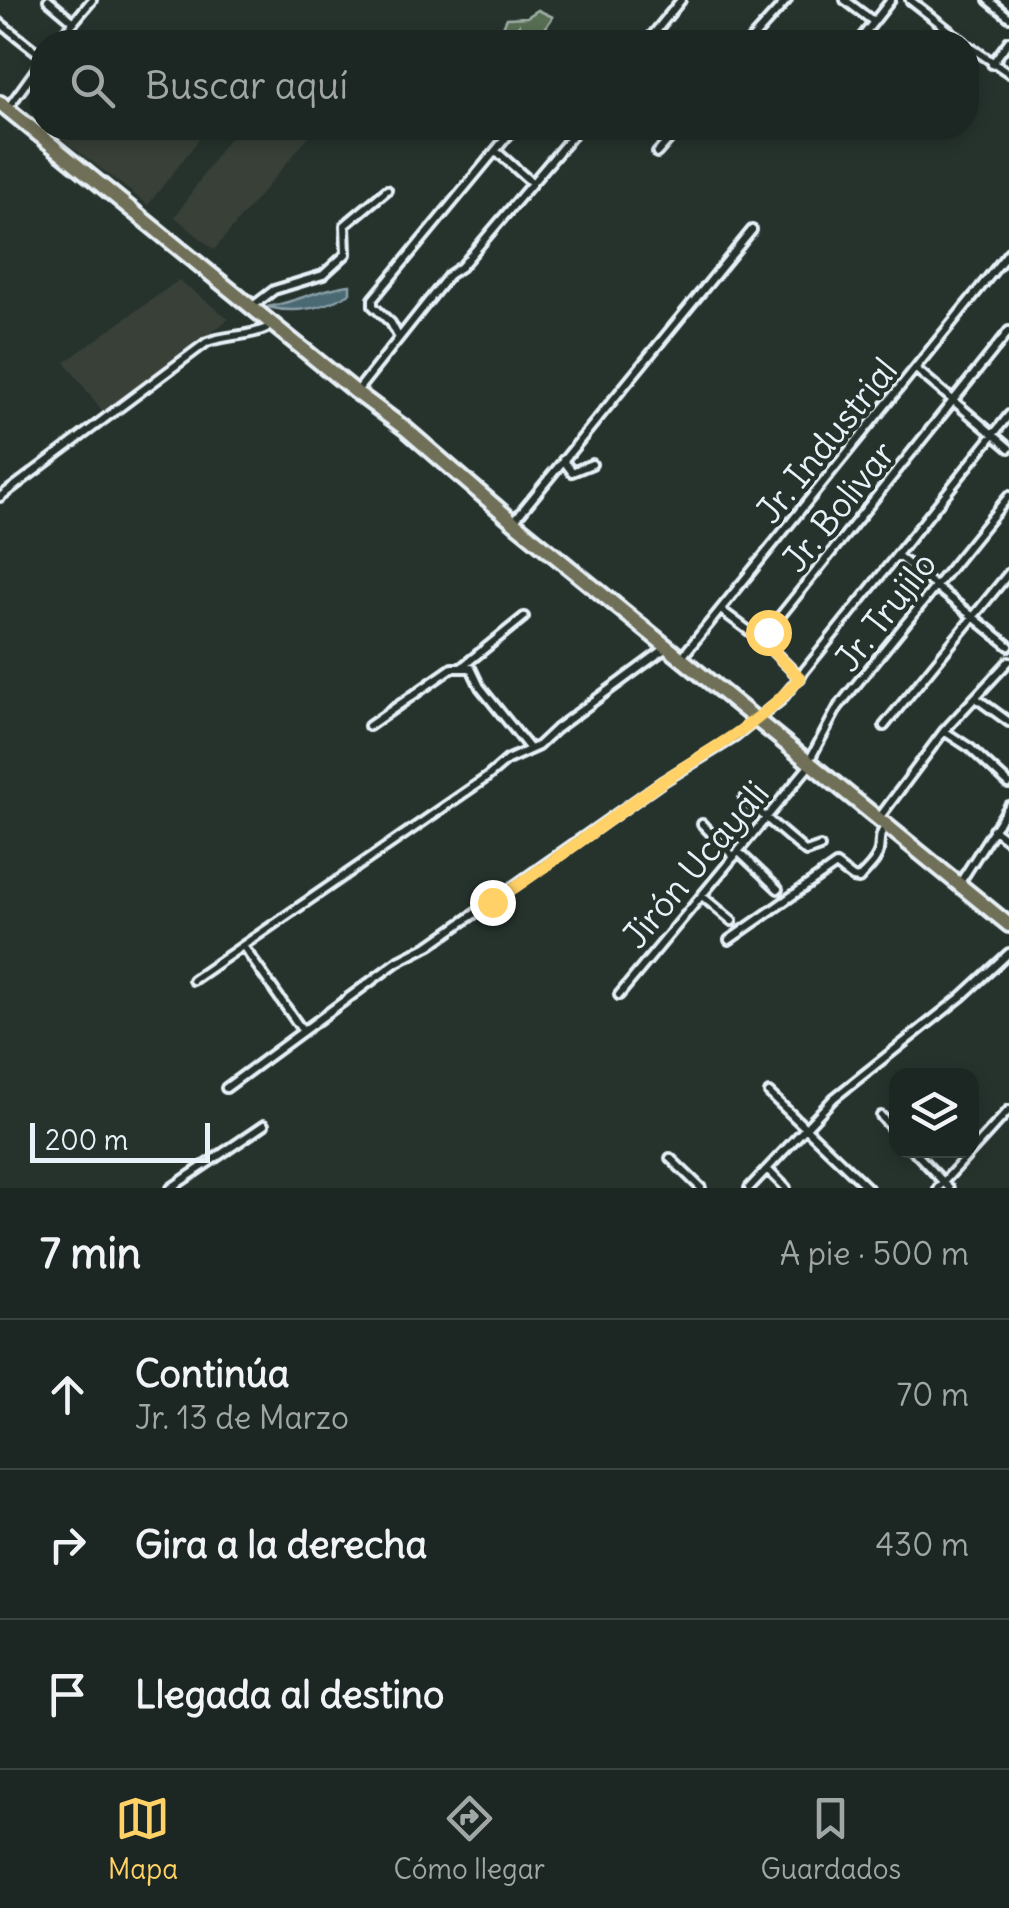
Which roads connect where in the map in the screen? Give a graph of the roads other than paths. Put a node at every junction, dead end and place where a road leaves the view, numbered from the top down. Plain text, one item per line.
1 (48, 0) edge
2 (92, 0) edge
3 (681, 0) edge
4 (787, 0) edge
5 (846, 0) edge
6 (890, 0) edge
7 (910, 0) edge
8 (988, 0) edge
9 (1009, 17) edge
10 (74, 22) junction
11 (874, 22) junction
12 (0, 23) edge
13 (67, 30) edge
14 (657, 30) edge
15 (760, 30) edge
16 (868, 30) edge
17 (949, 30) edge
18 (1009, 41) edge
19 (30, 48) edge
20 (979, 54) edge
21 (992, 64) junction
22 (30, 73) edge
23 (1009, 73) edge
24 (4, 106) edge
25 (30, 127) edge
26 (46, 140) edge
27 (505, 140) edge
28 (570, 140) edge
29 (668, 140) edge
30 (496, 151) junction
31 (657, 153) dead end
32 (532, 183) junction
33 (387, 190) dead end
34 (752, 230) dead end
35 (1009, 252) edge
36 (252, 307) junction
37 (274, 324) junction
38 (1009, 331) edge
39 (399, 339) junction
40 (916, 369) junction
41 (356, 392) junction
42 (954, 402) junction
43 (1009, 415) edge
44 (992, 436) junction
45 (1009, 448) edge
46 (563, 460) junction
47 (592, 464) dead end
48 (1009, 496) edge
49 (0, 497) edge
50 (513, 522) junction
51 (898, 556) junction
52 (1009, 573) edge
53 (937, 586) junction
54 (721, 610) junction
55 (524, 616) dead end
56 (975, 617) junction
57 (761, 640) junction
58 (1009, 646) edge
59 (667, 647) junction
60 (681, 658) junction
61 (1009, 660) edge
62 (462, 668) junction
63 (800, 678) junction
64 (976, 698) junction
65 (758, 720) junction
66 (1009, 722) edge
67 (370, 726) dead end
68 (884, 726) dead end
69 (944, 731) junction
70 (530, 749) junction
71 (809, 763) junction
72 (1009, 784) edge
73 (744, 798) dead end
74 (1009, 806) edge
75 (767, 818) junction
76 (882, 823) junction
77 (702, 824) dead end
78 (993, 829) junction
79 (1009, 841) edge
80 (820, 847) dead end
81 (737, 855) junction
82 (959, 886) junction
83 (778, 889) dead end
84 (702, 896) junction
85 (732, 921) dead end
86 (1009, 926) edge
87 (729, 940) dead end
88 (243, 946) junction
89 (1009, 953) edge
90 (193, 980) dead end
91 (618, 996) dead end
92 (302, 1030) junction
93 (226, 1088) dead end
94 (769, 1093) dead end
95 (1009, 1110) edge
96 (881, 1116) dead end
97 (264, 1125) dead end
98 (889, 1125) edge
99 (805, 1128) junction
100 (670, 1158) dead end
101 (920, 1158) edge
102 (767, 1169) junction
103 (943, 1186) edge
104 (864, 1187) edge
105 (171, 1188) edge
106 (701, 1188) edge
107 (749, 1188) edge
108 (786, 1188) edge

1 - 10 street
2 - 10 street
3 - 14 street
4 - 15 street
5 - 11 street
6 - 11 street
7 - 17 street
8 - 9 street
10 - 13 street
11 - 16 street
12 - 19 street
18 - 21 street
20 - 21 street
21 - 23 street
22 - 24 street
24 - 25 highway
26 - 36 highway
27 - 30 street
28 - 32 street
29 - 31 street
30 - 32 street
30 - 39 street
32 - 39 street
33 - 36 street
34 - 46 street
35 - 40 street, Jr. Industrial
36 - 37 highway
37 - 41 highway
37 - 49 street
38 - 42 street, Jr. Bolivar
39 - 41 street
40 - 42 street
40 - 54 street, Jr. Industrial
41 - 50 highway
42 - 44 street
42 - 57 street, Jr. Bolivar
43 - 44 street
44 - 45 street
44 - 51 street
46 - 47 street
46 - 50 street
48 - 53 street, Jr. Trujilo
50 - 59 highway
51 - 53 street
51 - 63 street
52 - 56 street
53 - 56 street
53 - 71 street, Jr. Trujilo
54 - 57 street
54 - 60 street, Jr. Industrial
55 - 62 street
56 - 58 street
56 - 68 street
57 - 63 street
59 - 60 highway
59 - 70 street
60 - 65 highway
61 - 64 street
62 - 67 street
62 - 70 street
63 - 65 street
64 - 66 street
64 - 69 street
65 - 71 highway
65 - 92 street
69 - 72 street
69 - 76 street
70 - 88 street
71 - 75 street, Jirón Ucayali
71 - 76 highway
73 - 75 street
74 - 78 street
75 - 80 street
75 - 81 street, Jirón Ucayali
76 - 82 highway
76 - 87 street
77 - 81 street
78 - 79 street
78 - 82 street
81 - 83 street
81 - 84 street, Jirón Ucayali
82 - 86 highway
84 - 85 street
84 - 91 street, Jirón Ucayali
88 - 90 street
88 - 92 street
89 - 99 street
92 - 93 street
94 - 99 street
95 - 103 street
96 - 98 street
97 - 105 street
99 - 102 street
99 - 104 street
100 - 106 street
101 - 103 street
102 - 107 street
102 - 108 street

